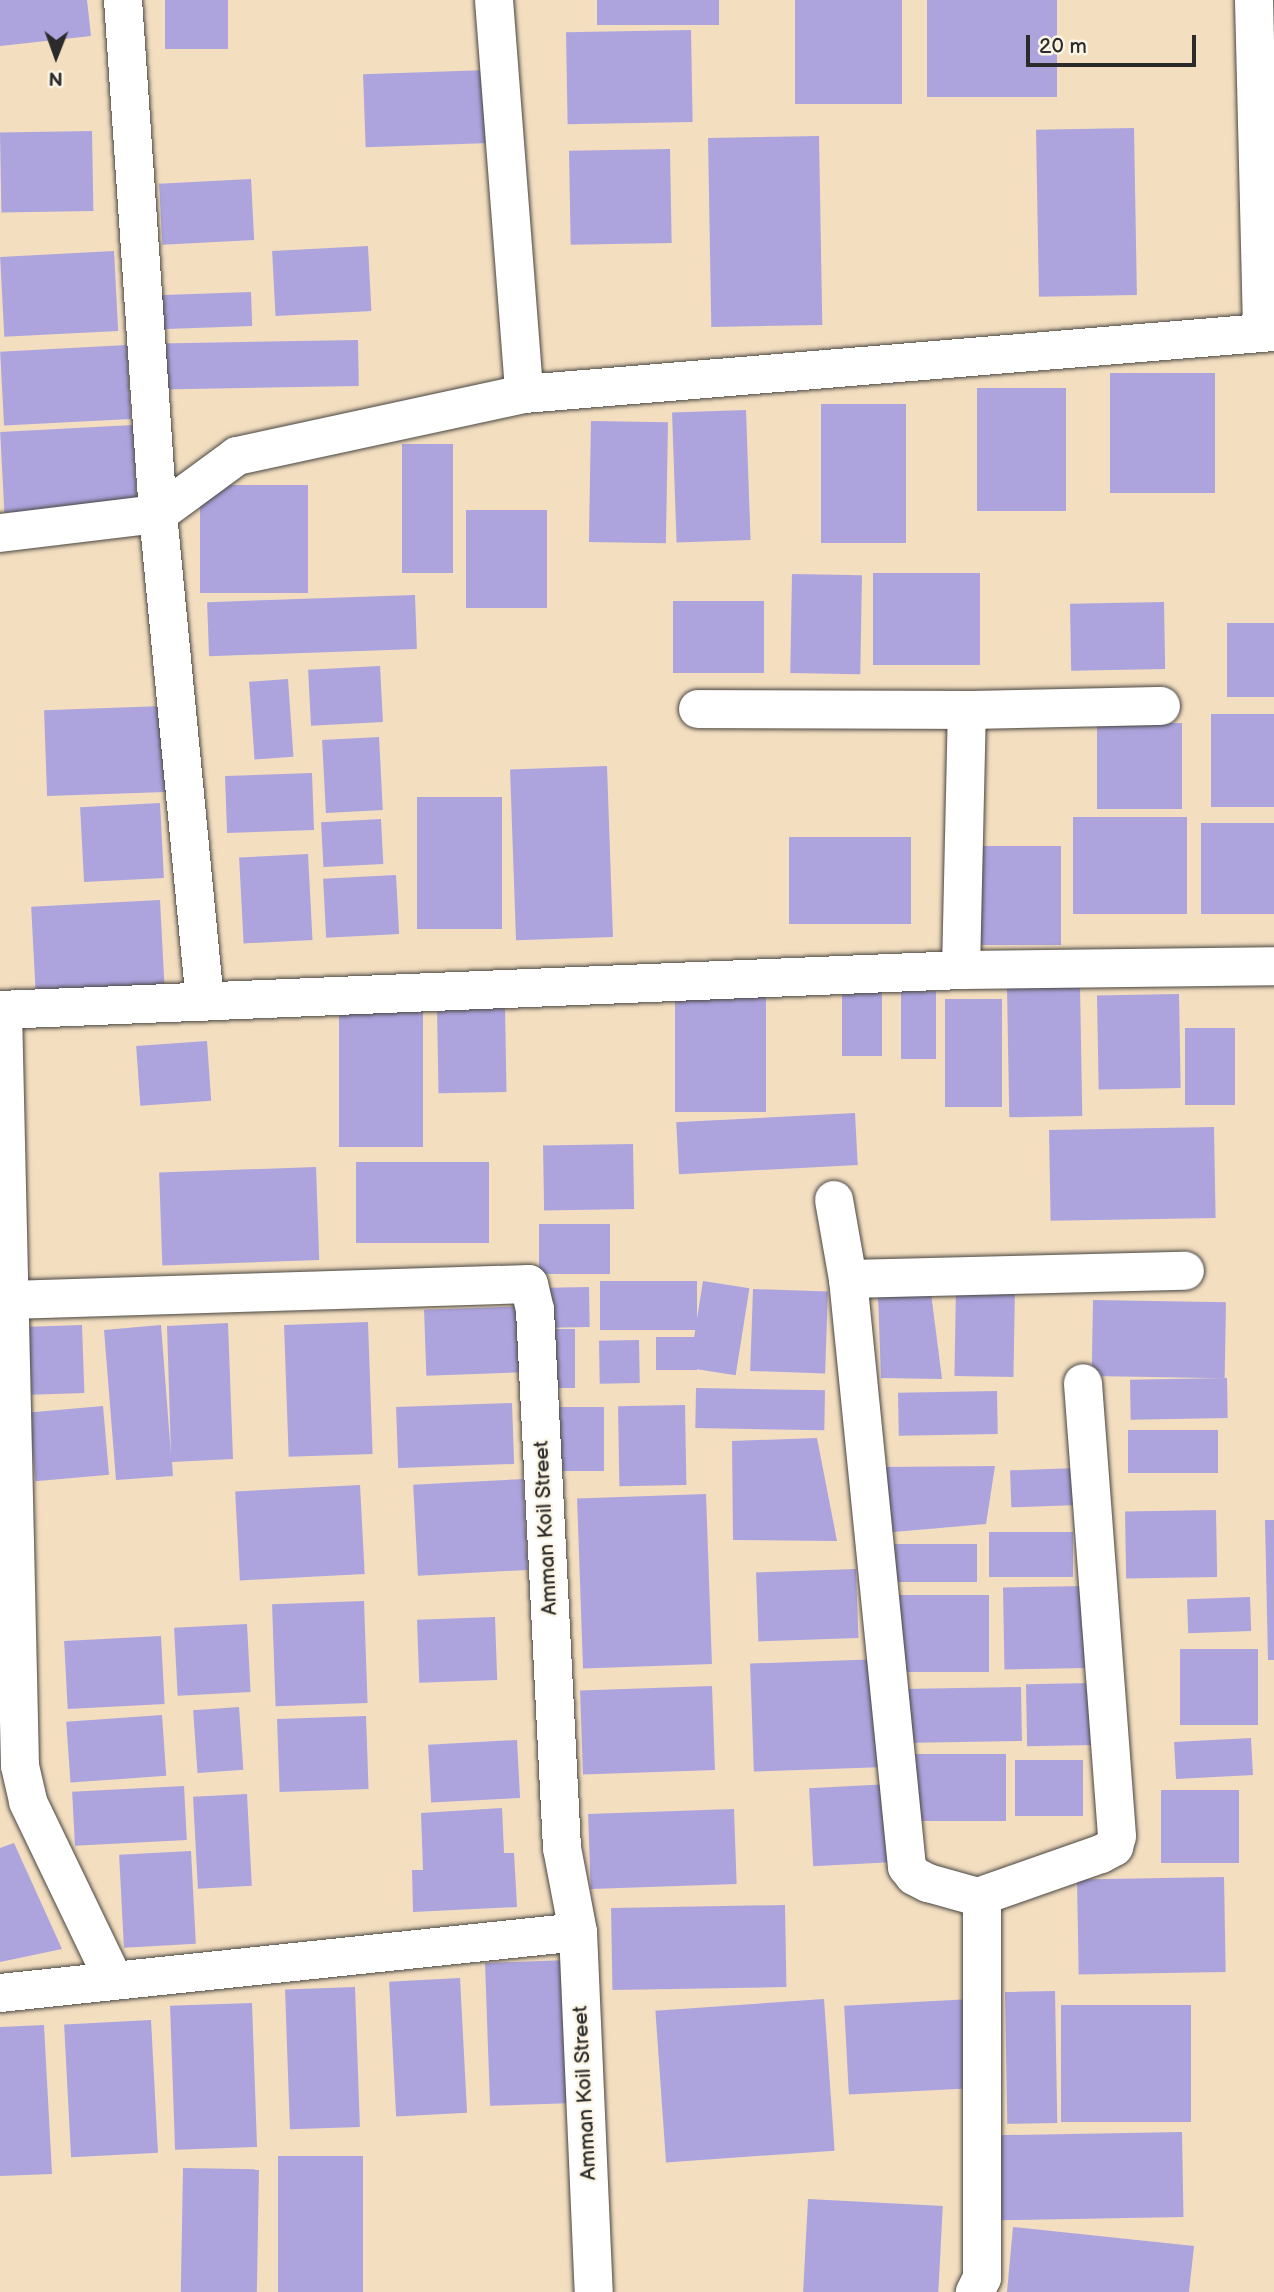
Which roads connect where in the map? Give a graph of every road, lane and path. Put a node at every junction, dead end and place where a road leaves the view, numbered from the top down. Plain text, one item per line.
1 (124, 0) edge
2 (494, 0) edge
3 (1254, 0) edge
4 (1268, 332) edge
5 (524, 394) junction
6 (158, 514) junction
7 (0, 533) edge
8 (1161, 706) dead end
9 (698, 709) dead end
10 (967, 710) junction
11 (1274, 966) edge
12 (961, 970) junction
13 (205, 1002) junction
14 (2, 1010) edge
15 (834, 1200) dead end
16 (1185, 1271) dead end
17 (848, 1279) junction
18 (9, 1300) junction
19 (1083, 1383) dead end
20 (978, 1897) junction
21 (578, 1932) junction
22 (113, 1979) junction
23 (0, 1993) edge
24 (594, 2292) edge
25 (975, 2292) edge

1 - 6 street
2 - 5 street
3 - 4 street
4 - 5 street
5 - 6 street
6 - 7 street
6 - 13 street
8 - 10 street
9 - 10 street
10 - 12 street
11 - 12 street
12 - 13 street
13 - 14 street
14 - 18 street
15 - 17 street
16 - 17 street
17 - 20 street
18 - 21 street, Amman Koil Street
18 - 22 street
19 - 20 street
20 - 25 street
21 - 22 street
21 - 24 street, Amman Koil Street
22 - 23 street

